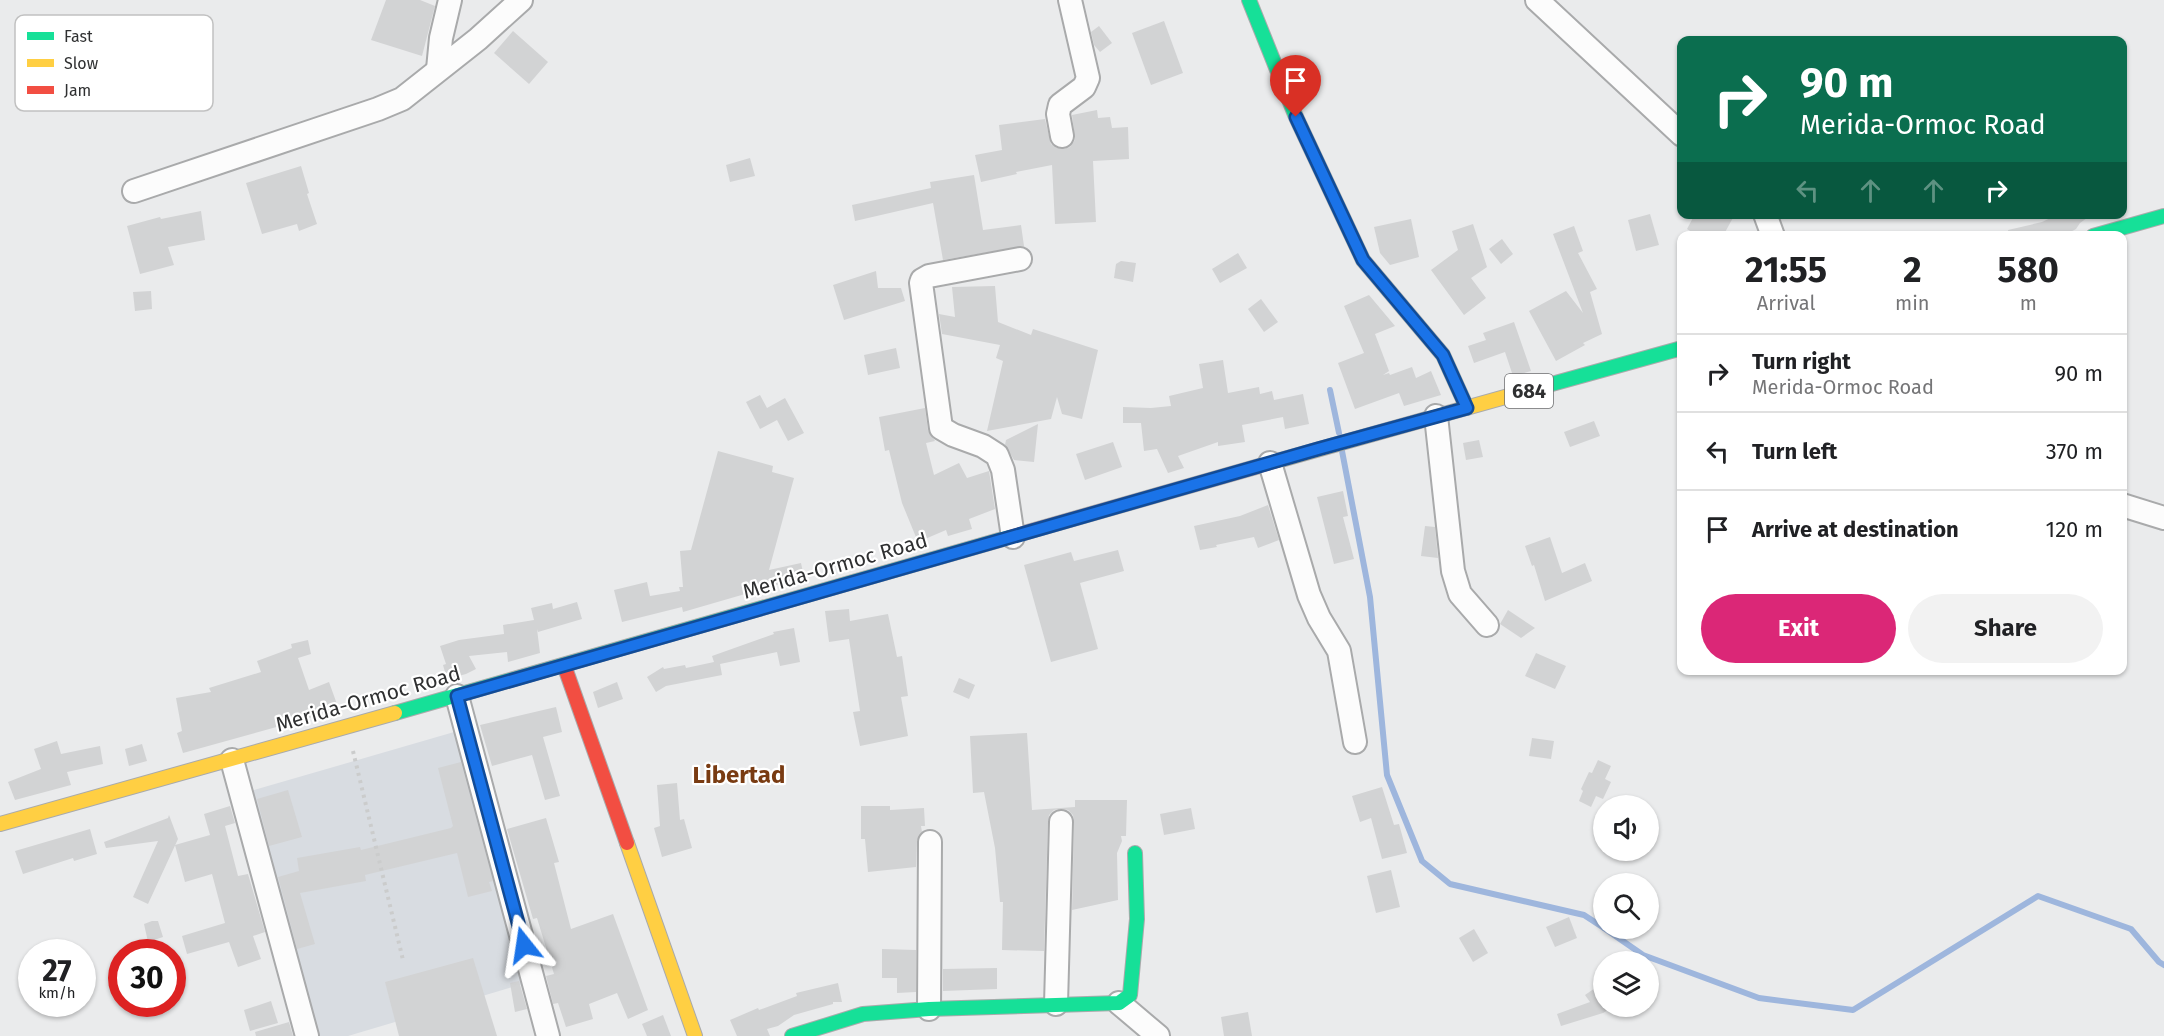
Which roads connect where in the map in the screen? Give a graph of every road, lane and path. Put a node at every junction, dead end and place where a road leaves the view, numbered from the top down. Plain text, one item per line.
1 (450, 0) edge
2 (521, 0) edge
3 (1070, 0) edge
4 (1249, 0) edge
5 (1537, 0) edge
6 (438, 69) junction
7 (1677, 130) edge
8 (1062, 136) dead end
9 (134, 191) dead end
10 (2164, 216) edge
11 (2111, 231) edge
12 (1020, 260) dead end
13 (1677, 349) edge
14 (1467, 408) junction
15 (1436, 416) junction
16 (1270, 463) junction
17 (2127, 507) edge
18 (2164, 518) edge
19 (1013, 537) junction
20 (1487, 625) dead end
21 (564, 665) junction
22 (457, 696) junction
23 (1355, 742) dead end
24 (352, 747) dead end
25 (232, 760) junction
26 (1061, 822) dead end
27 (0, 824) edge
28 (930, 842) dead end
29 (1135, 853) dead end
30 (403, 960) dead end
31 (1119, 1003) junction
32 (1056, 1004) junction
33 (929, 1009) junction
34 (307, 1036) edge
35 (548, 1036) edge
36 (694, 1036) edge
37 (792, 1036) edge
38 (1158, 1036) edge

1 - 6 street
2 - 6 street
3 - 8 street
4 - 14 main road
5 - 7 street
6 - 9 street
10 - 11 main road
12 - 19 street
13 - 14 main road, Merida-Ormoc Road / 684
14 - 15 main road, Merida-Ormoc Road / 684
15 - 16 main road, Merida-Ormoc Road / 684
15 - 20 street
16 - 19 main road, Merida-Ormoc Road / 684
16 - 23 street
17 - 18 street
19 - 21 main road, Merida-Ormoc Road / 684
21 - 22 main road, Merida-Ormoc Road / 684
21 - 36 main road
22 - 25 main road, Merida-Ormoc Road / 684
22 - 35 street
24 - 30 path
25 - 27 main road, Merida-Ormoc Road / 684
25 - 34 street
26 - 32 street
28 - 33 street
29 - 31 main road
31 - 32 main road
31 - 38 street
32 - 33 main road
33 - 37 main road

